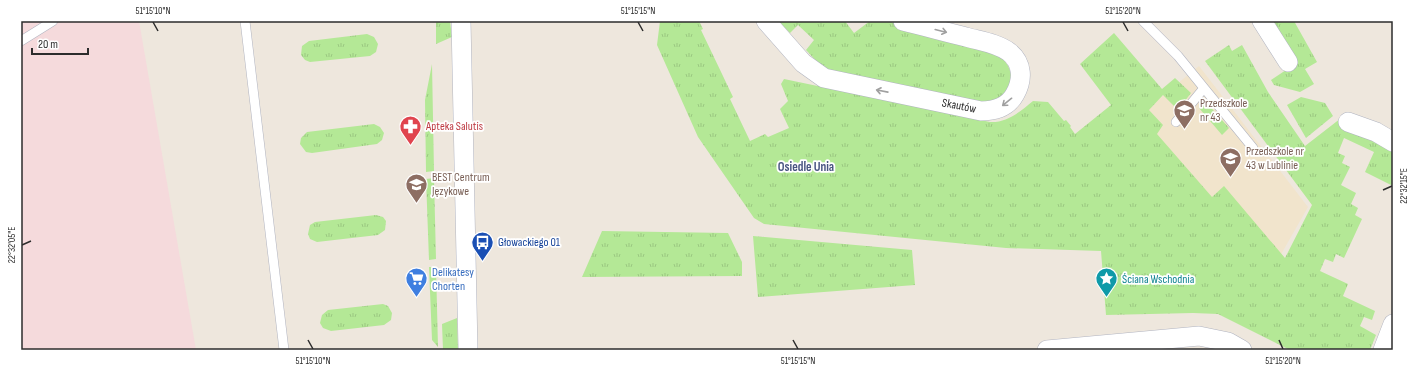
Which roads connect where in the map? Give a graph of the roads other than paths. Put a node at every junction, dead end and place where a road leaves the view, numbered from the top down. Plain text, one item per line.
1 (53, 21) edge
2 (245, 21) edge
3 (461, 21) edge
4 (766, 21) edge
5 (903, 21) edge
6 (1143, 21) edge
7 (1262, 21) edge
8 (21, 41) edge
9 (1288, 62) dead end
10 (1204, 88) junction
11 (1176, 122) dead end
12 (1348, 122) dead end
13 (1393, 142) edge
14 (1253, 148) dead end
15 (1393, 324) edge
16 (284, 350) edge
17 (468, 350) edge
18 (1046, 350) edge
19 (1242, 350) edge
20 (1383, 350) edge

1 - 8 lane
2 - 16 lane
3 - 17 street
5 -> 4 street, Skautów
6 - 10 lane
7 - 9 street
10 - 11 lane
10 - 14 lane
12 - 13 street
15 - 20 street
18 - 19 street

